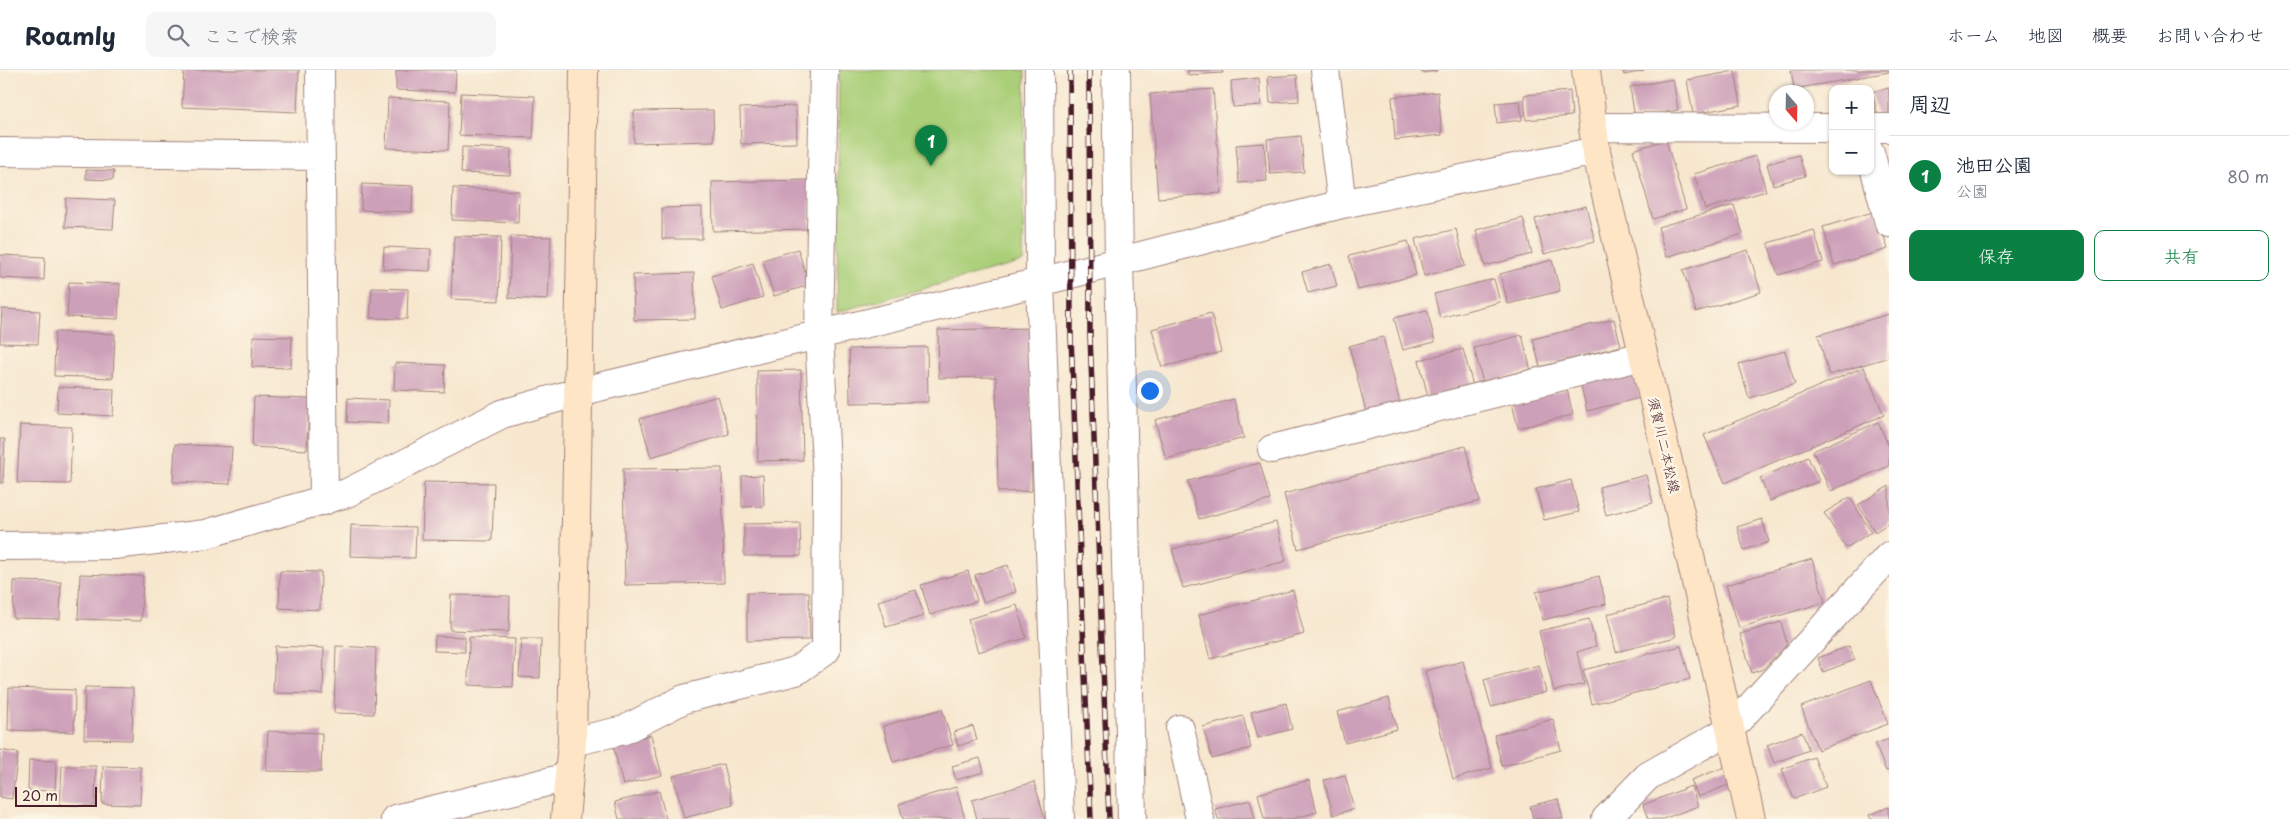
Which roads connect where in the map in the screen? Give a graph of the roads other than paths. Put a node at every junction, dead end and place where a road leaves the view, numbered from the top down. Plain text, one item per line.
1 (320, 70) edge
2 (584, 70) edge
3 (824, 70) edge
4 (1039, 70) edge
5 (1116, 70) edge
6 (1325, 70) edge
7 (1586, 70) edge
8 (1829, 128) edge
9 (1874, 128) edge
10 (1889, 128) edge
11 (1594, 139) junction
12 (0, 152) edge
13 (319, 156) junction
14 (1874, 167) edge
15 (1342, 204) junction
16 (1889, 223) edge
17 (1118, 260) junction
18 (1040, 282) junction
19 (819, 336) junction
20 (1643, 356) junction
21 (578, 392) junction
22 (1272, 449) dead end
23 (324, 501) junction
24 (0, 546) edge
25 (1889, 556) edge
26 (1180, 729) dead end
27 (1729, 730) junction
28 (572, 742) junction
29 (568, 776) junction
30 (395, 819) edge
31 (565, 819) edge
32 (1060, 819) edge
33 (1132, 819) edge
34 (1200, 819) edge
35 (1606, 819) edge
36 (1751, 819) edge

1 - 13 street
2 - 21 street
3 - 19 street
4 - 18 street
5 - 17 street
6 - 15 street
7 - 11 street, 須賀川二本松線
8 - 11 street
9 - 10 street
11 - 15 street
11 - 20 street, 須賀川二本松線
12 - 13 street
13 - 23 street
14 - 16 street
15 - 17 street
17 - 18 street
17 - 33 street
18 - 19 street
18 - 32 street
19 - 21 street
19 - 28 street
20 - 22 street
20 - 27 street, 須賀川二本松線
21 - 23 street
21 - 28 street
23 - 24 street
25 - 27 street
26 - 34 street
27 - 35 street
27 - 36 street, 須賀川二本松線
28 - 29 street
29 - 30 street
29 - 31 street

